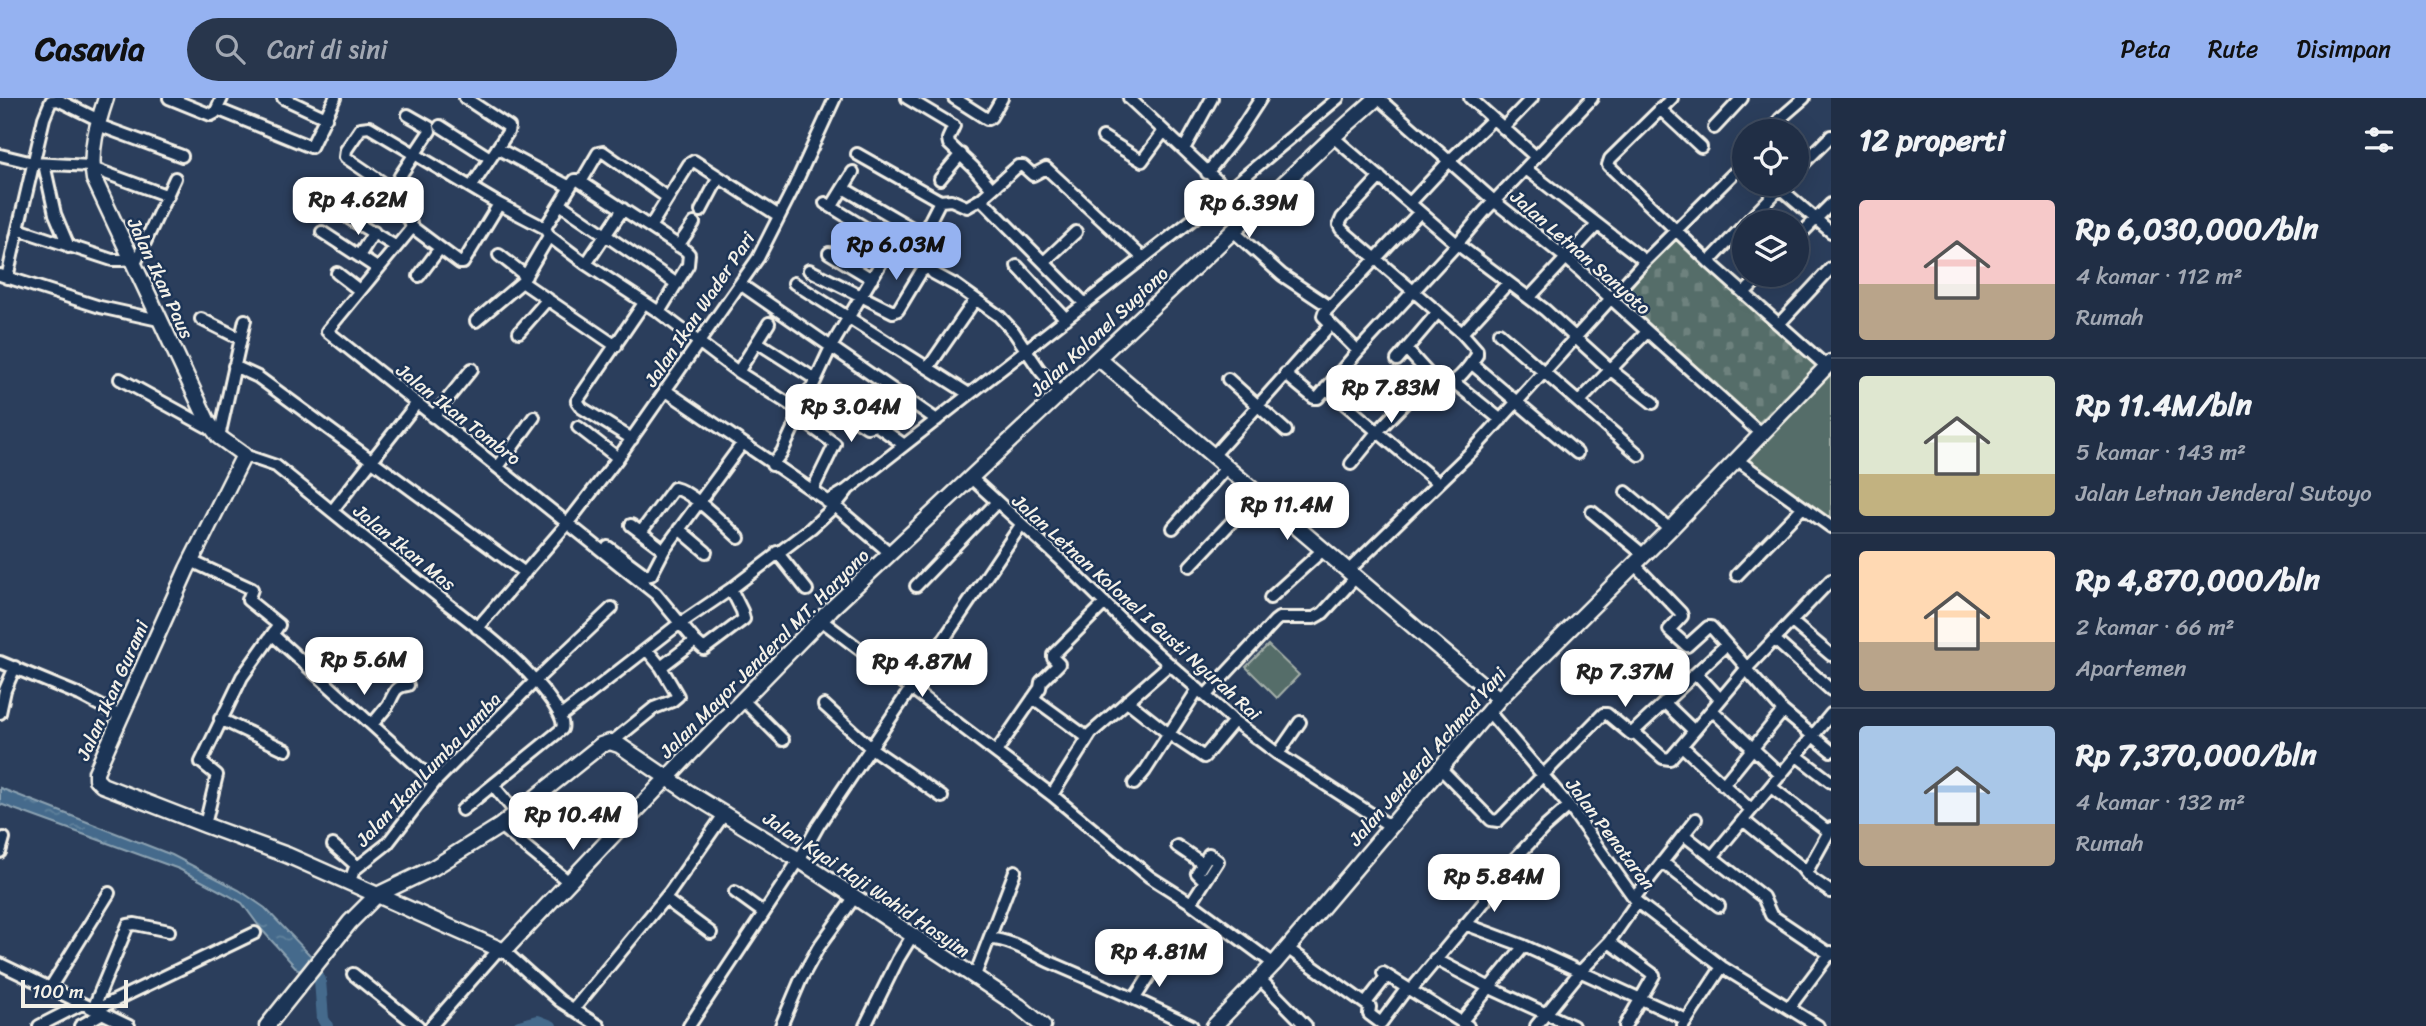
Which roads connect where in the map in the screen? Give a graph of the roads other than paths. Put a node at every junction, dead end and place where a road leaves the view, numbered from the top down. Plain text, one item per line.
1 (106, 98) edge
2 (169, 98) edge
3 (283, 98) edge
4 (335, 98) edge
5 (835, 98) edge
6 (907, 98) edge
7 (954, 98) edge
8 (1002, 98) edge
9 (1128, 98) edge
10 (1212, 98) edge
11 (1261, 98) edge
12 (1338, 98) edge
13 (1378, 98) edge
14 (1470, 98) edge
15 (1532, 98) edge
16 (1592, 98) edge
17 (1672, 98) edge
18 (1742, 98) edge
19 (1804, 98) edge
20 (469, 99) edge
21 (220, 104) edge
22 (1660, 109) junction
23 (408, 115) dead end
24 (326, 118) junction
25 (1493, 119) junction
26 (1780, 119) edge
27 (98, 122) junction
28 (439, 126) dead end
29 (1503, 128) junction
30 (1714, 128) dead end
31 (1164, 131) junction
32 (1333, 136) junction
33 (1831, 136) edge
34 (1102, 137) dead end
35 (1701, 147) dead end
36 (1184, 149) junction
37 (494, 153) junction
38 (415, 154) junction
39 (857, 154) dead end
40 (0, 155) edge
41 (961, 155) junction
42 (182, 156) dead end
43 (1536, 157) junction
44 (1809, 158) edge
45 (1450, 160) junction
46 (38, 163) junction
47 (92, 167) junction
48 (1526, 169) junction
49 (853, 172) dead end
50 (1207, 173) junction
51 (1732, 174) edge
52 (719, 177) junction
53 (1380, 177) junction
54 (175, 178) dead end
55 (940, 179) dead end
56 (581, 182) junction
57 (472, 186) junction
58 (570, 187) junction
59 (843, 188) junction
60 (392, 189) junction
61 (992, 189) junction
62 (1227, 190) junction
63 (168, 196) junction
64 (1769, 196) edge
65 (1791, 196) edge
66 (668, 198) junction
67 (981, 199) junction
68 (940, 201) junction
69 (1494, 201) junction
70 (1410, 203) junction
71 (499, 204) junction
72 (559, 204) junction
73 (1831, 204) edge
74 (623, 209) junction
75 (1757, 210) edge
76 (701, 211) dead end
77 (1420, 212) junction
78 (779, 216) junction
79 (1248, 217) junction
80 (351, 219) dead end
81 (1816, 220) junction
82 (694, 223) dead end
83 (904, 225) junction
84 (1597, 225) junction
85 (650, 226) junction
86 (412, 227) junction
87 (1809, 227) edge
88 (1676, 228) junction
89 (18, 229) junction
90 (1233, 231) junction
91 (322, 232) dead end
92 (374, 232) junction
93 (547, 232) junction
94 (1076, 232) dead end
95 (1831, 232) edge
96 (922, 234) junction
97 (606, 235) junction
98 (1732, 238) edge
99 (1457, 244) junction
100 (893, 245) junction
101 (395, 246) junction
102 (678, 246) junction
103 (69, 247) junction
104 (440, 248) junction
105 (829, 253) dead end
106 (499, 255) dead end
107 (359, 256) junction
108 (1142, 257) junction
109 (1566, 258) junction
110 (1376, 259) junction
111 (132, 261) junction
112 (1644, 261) junction
113 (1044, 262) junction
114 (1709, 262) junction
115 (586, 264) junction
116 (1017, 266) dead end
117 (928, 267) junction
118 (377, 268) junction
119 (1831, 268) edge
120 (809, 270) dead end
121 (337, 273) dead end
122 (3, 276) edge
123 (419, 276) dead end
124 (524, 279) junction
125 (872, 279) junction
126 (794, 283) dead end
127 (1508, 283) junction
128 (677, 284) junction
129 (740, 284) junction
130 (1750, 287) edge
131 (359, 290) junction
132 (1414, 291) junction
133 (1744, 293) junction
134 (860, 298) junction
135 (1529, 298) junction
136 (1610, 298) junction
137 (548, 299) junction
138 (975, 300) junction
139 (644, 303) junction
140 (1085, 303) junction
141 (1330, 307) junction
142 (659, 312) junction
143 (1438, 312) junction
144 (849, 318) junction
145 (1066, 318) junction
146 (201, 319) dead end
147 (159, 320) junction
148 (245, 320) dead end
149 (476, 321) dead end
150 (769, 323) dead end
151 (1779, 324) junction
152 (1330, 325) junction
153 (519, 332) dead end
154 (1647, 332) junction
155 (1462, 333) junction
156 (1499, 333) dead end
157 (1574, 337) junction
158 (240, 339) junction
159 (699, 342) junction
160 (757, 342) junction
161 (616, 346) junction
162 (831, 347) junction
163 (1406, 349) junction
164 (1026, 351) junction
165 (1358, 351) junction
166 (1098, 358) junction
167 (1397, 360) dead end
168 (1471, 363) junction
169 (1829, 364) edge
170 (234, 366) junction
171 (928, 368) junction
172 (472, 369) dead end
173 (1611, 370) junction
174 (738, 372) junction
175 (1545, 372) junction
176 (1285, 374) junction
177 (1431, 376) junction
178 (121, 379) dead end
179 (815, 379) junction
180 (1228, 379) dead end
181 (1455, 383) junction
182 (1326, 388) junction
183 (665, 390) junction
184 (809, 390) junction
185 (968, 394) junction
186 (1060, 394) junction
187 (1579, 402) junction
188 (417, 403) junction
189 (1517, 403) junction
190 (1653, 403) dead end
191 (1257, 405) junction
192 (799, 414) junction
193 (433, 417) junction
194 (534, 417) dead end
195 (937, 420) junction
196 (1501, 420) junction
197 (578, 427) dead end
198 (1286, 431) dead end
199 (1377, 432) junction
200 (216, 434) junction
201 (1760, 434) junction
202 (632, 439) junction
203 (742, 444) junction
204 (903, 444) junction
205 (1577, 453) dead end
206 (1639, 455) dead end
207 (1213, 456) junction
208 (618, 458) junction
209 (373, 459) junction
210 (1736, 459) junction
211 (1351, 464) dead end
212 (240, 465) junction
213 (772, 465) junction
214 (498, 467) junction
215 (1226, 468) junction
216 (970, 477) junction
217 (1438, 484) junction
218 (811, 491) junction
219 (1626, 492) dead end
220 (1257, 495) junction
221 (698, 503) junction
222 (996, 503) junction
223 (831, 504) junction
224 (1802, 508) junction
225 (332, 511) junction
226 (1592, 512) dead end
227 (567, 524) junction
228 (1021, 525) junction
229 (1831, 527) edge
230 (1173, 528) dead end
231 (679, 529) junction
232 (1670, 529) junction
233 (738, 538) dead end
234 (608, 547) dead end
235 (1324, 549) junction
236 (664, 550) junction
237 (706, 552) dead end
238 (777, 552) junction
239 (890, 553) junction
240 (1639, 559) junction
241 (191, 561) junction
242 (1190, 565) dead end
243 (525, 573) junction
244 (1352, 575) junction
245 (1737, 575) dead end
246 (1831, 580) edge
247 (916, 586) dead end
248 (731, 589) junction
249 (807, 590) dead end
250 (1821, 592) junction
251 (1270, 598) dead end
252 (1831, 599) edge
253 (1105, 603) junction
254 (612, 608) dead end
255 (821, 620) junction
256 (1792, 621) junction
257 (680, 623) junction
258 (477, 628) junction
259 (273, 635) junction
260 (1775, 640) junction
261 (695, 641) junction
262 (1726, 645) junction
263 (937, 649) junction
264 (647, 650) junction
265 (1831, 655) edge
266 (0, 662) edge
267 (1170, 664) junction
268 (15, 667) junction
269 (661, 667) junction
270 (1747, 669) junction
271 (973, 672) dead end
272 (1697, 674) junction
273 (535, 681) junction
274 (408, 685) dead end
275 (911, 687) junction
276 (1831, 690) edge
277 (1202, 692) junction
278 (1033, 698) junction
279 (1499, 699) junction
280 (1720, 699) junction
281 (743, 700) junction
282 (1127, 701) junction
283 (1664, 702) junction
284 (824, 705) dead end
285 (1712, 710) junction
286 (1783, 710) junction
287 (1488, 711) junction
288 (0, 713) edge
289 (1831, 714) edge
290 (120, 716) junction
291 (561, 716) junction
292 (220, 719) junction
293 (1234, 721) junction
294 (1300, 722) dead end
295 (372, 724) junction
296 (1694, 731) junction
297 (1634, 732) junction
298 (1169, 734) junction
299 (1813, 736) junction
300 (1088, 738) junction
301 (783, 740) dead end
302 (612, 743) junction
303 (1682, 746) junction
304 (871, 748) junction
305 (1752, 749) junction
306 (286, 750) dead end
307 (1831, 751) edge
308 (996, 752) junction
309 (1278, 754) junction
310 (1797, 756) junction
311 (1440, 768) junction
312 (1544, 775) junction
313 (1781, 775) junction
314 (667, 778) junction
315 (435, 782) junction
316 (1831, 782) edge
317 (1134, 784) dead end
318 (493, 785) junction
319 (1723, 785) junction
320 (1771, 787) junction
321 (1052, 795) junction
322 (942, 797) dead end
323 (1569, 806) junction
324 (462, 810) dead end
325 (1751, 810) junction
326 (516, 813) junction
327 (725, 813) junction
328 (1696, 819) dead end
329 (1743, 820) junction
330 (205, 825) junction
331 (500, 826) junction
332 (1390, 826) junction
333 (1830, 830) edge
334 (1684, 835) junction
335 (4, 838) dead end
336 (333, 845) dead end
337 (1177, 846) dead end
338 (0, 852) edge
339 (1713, 856) junction
340 (799, 860) junction
341 (1662, 862) junction
342 (1202, 863) junction
343 (358, 867) junction
344 (1015, 871) dead end
345 (1806, 873) junction
346 (350, 881) junction
347 (1205, 881) junction
348 (569, 882) junction
349 (734, 892) dead end
350 (1831, 892) edge
351 (109, 893) dead end
352 (377, 895) junction
353 (854, 898) junction
354 (665, 899) junction
355 (1636, 900) junction
356 (1191, 903) junction
357 (1719, 906) dead end
358 (764, 913) junction
359 (1465, 924) junction
360 (169, 931) dead end
361 (255, 933) dead end
362 (711, 933) dead end
363 (912, 936) junction
364 (990, 939) junction
365 (1609, 942) junction
366 (1524, 946) junction
367 (1287, 948) junction
368 (502, 950) junction
369 (1830, 954) edge
370 (1435, 959) junction
371 (0, 964) edge
372 (1157, 964) dead end
373 (1274, 964) junction
374 (1720, 965) junction
375 (1579, 973) junction
376 (353, 974) dead end
377 (974, 978) junction
378 (1260, 979) junction
379 (50, 988) junction
380 (1490, 988) junction
381 (1409, 989) junction
382 (1135, 998) junction
383 (1641, 1000) junction
384 (1366, 1003) junction
385 (82, 1004) junction
386 (1789, 1008) junction
387 (573, 1010) junction
388 (97, 1011) junction
389 (1545, 1014) junction
390 (1460, 1021) edge
391 (1685, 1023) edge
392 (784, 1025) edge
393 (39, 1026) edge
394 (79, 1026) edge
395 (129, 1026) edge
396 (267, 1026) edge
397 (418, 1026) edge
398 (431, 1026) edge
399 (599, 1026) edge
400 (689, 1026) edge
401 (865, 1026) edge
402 (1043, 1026) edge
403 (1192, 1026) edge
404 (1214, 1026) edge
405 (1306, 1026) edge
406 (1445, 1026) edge
407 (1536, 1026) edge
408 (1573, 1026) edge
409 (1625, 1026) edge
410 (1818, 1026) edge

1 - 27 main road, Jalan Ikan Paus
2 - 21 street
3 - 24 street
4 - 24 street
5 - 78 street, Jalan Ikan Wader Pari
6 - 41 street
7 - 8 street
9 - 31 street
10 - 36 street
11 - 50 street
12 - 62 street
13 - 32 main road, Jalan Kolonel Sugiono
13 - 45 street, Jalan Letnan Sanyoto
14 - 25 street
15 - 29 street
16 - 43 street
17 - 22 street
18 - 30 street
19 - 26 street
20 - 37 street
21 - 24 street
22 - 35 street
22 - 88 street
23 - 38 street
25 - 29 street
25 - 45 street
27 - 42 street
27 - 46 street
27 - 47 main road, Jalan Ikan Paus
28 - 37 street
29 - 43 street
31 - 34 street
31 - 36 street
32 - 53 street
32 - 79 main road, Jalan Kolonel Sugiono
33 - 44 street
36 - 50 street
37 - 57 street
37 - 58 street
38 - 57 street
38 - 60 street
38 - 60 street
39 - 68 street
40 - 46 street
41 - 55 street
41 - 61 street
43 - 48 street
45 - 69 street, Jalan Letnan Sanyoto
45 - 70 street
46 - 47 street
46 - 89 street
46 - 103 street
47 - 63 street
47 - 111 main road, Jalan Ikan Paus
48 - 69 street
48 - 84 street
49 - 59 street
50 - 62 street
51 - 88 street
52 - 66 street
52 - 76 street
52 - 78 street
53 - 70 street
53 - 110 street
54 - 63 street
56 - 58 street
56 - 66 street
56 - 74 street
57 - 71 street
58 - 72 street
59 - 83 street
59 - 100 street
60 - 86 street
61 - 67 street
61 - 108 street
62 - 79 street
62 - 108 street
63 - 111 street
64 - 75 street
65 - 81 street
66 - 85 street
67 - 68 street
67 - 113 street
68 - 96 street
69 - 99 street
69 - 109 street, Jalan Letnan Sanyoto
70 - 77 street
71 - 93 street
71 - 104 street
72 - 93 street
72 - 97 street
73 - 81 street
74 - 85 street
74 - 97 street
77 - 99 street
77 - 110 street
78 - 129 street, Jalan Ikan Wader Pari
79 - 90 main road, Jalan Kolonel Sugiono
80 - 92 street
81 - 87 street
81 - 95 street
82 - 102 street
83 - 96 street
83 - 100 street
84 - 109 street
84 - 112 street
85 - 102 street
86 - 101 street
86 - 104 street
88 - 112 street
88 - 114 street
89 - 103 street
89 - 122 street
90 - 141 street
90 - 166 main road, Jalan Kolonel Sugiono
91 - 107 street
92 - 101 street
92 - 107 street
93 - 115 street
93 - 124 street
94 - 113 street
96 - 117 street
97 - 115 street
97 - 128 street
98 - 114 street
99 - 127 street
99 - 132 street
100 - 125 street
101 - 118 street
102 - 128 street
103 - 111 street
104 - 123 street
105 - 125 street
106 - 124 street
107 - 118 street
108 - 140 street
109 - 135 street
109 - 136 street, Jalan Letnan Sanyoto
110 - 132 street
110 - 141 street
111 - 147 main road, Jalan Ikan Paus
112 - 136 street
113 - 140 street
114 - 133 street
115 - 139 street
116 - 145 street
117 - 134 street
117 - 138 street
118 - 131 street
119 - 151 street
120 - 134 street
121 - 131 street
122 - 147 street
124 - 137 street
124 - 149 street
125 - 134 street
126 - 144 street
127 - 135 street
127 - 155 street
128 - 142 street
129 - 159 street, Jalan Ikan Wader Pari
129 - 162 street
130 - 133 street
131 - 188 street, Jalan Ikan Tombro
132 - 143 street
132 - 165 street
133 - 151 street
134 - 144 street
135 - 157 street
136 - 154 street, Jalan Letnan Sanyoto
136 - 157 street
137 - 153 street
137 - 161 street
138 - 164 street
138 - 171 street
139 - 142 street
139 - 161 street
140 - 145 street
141 - 152 street
142 - 159 street
143 - 155 street
143 - 163 street
144 - 162 street
144 - 171 street
145 - 164 street
146 - 158 street
147 - 200 main road, Jalan Ikan Paus
148 - 158 street
150 - 160 street
151 - 169 street
152 - 165 street
152 - 176 street
154 - 173 street
154 - 201 street, Jalan Letnan Sanyoto
155 - 168 street
156 - 175 street
157 - 173 street
157 - 175 street
158 - 170 street
159 - 174 street
159 - 183 street, Jalan Ikan Wader Pari
160 - 174 street
160 - 179 street
161 - 202 street
162 - 179 street
162 - 195 street
163 - 167 street
163 - 177 street
164 - 185 street
164 - 186 street
165 - 182 street
166 - 186 main road, Jalan Kolonel Sugiono
166 - 207 main road
168 - 181 street
168 - 189 street
169 - 201 main road, Jalan Jenderal Achmad Yani
170 - 200 street
170 - 209 street
171 - 185 street
172 - 193 street
173 - 187 street
173 - 190 street
174 - 192 street
175 - 187 street
175 - 189 street
176 - 182 street
176 - 191 street
177 - 181 street
177 - 199 street
178 - 200 street
179 - 184 street
180 - 191 street
181 - 196 street
182 - 199 street
183 - 202 street, Jalan Ikan Wader Pari
183 - 203 street
184 - 192 street
184 - 204 street
185 - 195 street
186 - 216 main road, Jalan Kolonel Sugiono
187 - 206 street
188 - 193 street, Jalan Ikan Tombro
188 - 209 street
189 - 196 street
189 - 205 street
191 - 198 street
191 - 207 street
192 - 213 street
192 - 218 street
193 - 214 street, Jalan Ikan Tombro
194 - 214 street
195 - 204 street
196 - 217 street
197 - 208 street
199 - 211 street
199 - 217 street
200 - 212 main road, Jalan Ikan Paus
201 - 210 main road, Jalan Jenderal Achmad Yani
202 - 208 street, Jalan Ikan Wader Pari
203 - 213 street
203 - 221 street
204 - 223 street
207 - 215 main road
208 - 227 street, Jalan Ikan Wader Pari
209 - 225 street
209 - 243 street
210 - 224 street
210 - 232 main road, Jalan Jenderal Achmad Yani
212 - 225 street, Jalan Ikan Mas
212 - 241 main road, Jalan Ikan Gurami
213 - 218 street
214 - 227 street, Jalan Ikan Tombro
215 - 220 main road
215 - 230 street
216 - 222 street, Jalan Letnan Kolonel I Gusti Ngurah Rai
216 - 239 main road, Jalan Mayor Jenderal MT. Haryono
217 - 244 street
218 - 223 street
219 - 232 street
220 - 235 main road
220 - 242 street
221 - 231 street
221 - 233 street
221 - 236 street
222 - 228 street, Jalan Letnan Kolonel I Gusti Ngurah Rai
222 - 247 street
223 - 238 street
223 - 239 street
224 - 229 street
224 - 245 street
225 - 258 street, Jalan Ikan Mas
226 - 240 street
227 - 243 street, Jalan Ikan Wader Pari
227 - 257 street, Jalan Ikan Tombro
228 - 253 street, Jalan Letnan Kolonel I Gusti Ngurah Rai
228 - 263 street
231 - 236 street
231 - 237 street
232 - 240 main road, Jalan Jenderal Achmad Yani
234 - 236 street
235 - 244 main road
235 - 251 street
238 - 248 street
238 - 249 street
239 - 255 main road, Jalan Mayor Jenderal MT. Haryono
240 - 262 street
240 - 279 main road, Jalan Jenderal Achmad Yani
241 - 259 street
241 - 290 main road, Jalan Ikan Gurami
243 - 258 street, Jalan Ikan Wader Pari
244 - 277 street
244 - 279 main road
246 - 250 street
248 - 257 street
248 - 261 street
250 - 252 street
250 - 256 street
253 - 267 street, Jalan Letnan Kolonel I Gusti Ngurah Rai
253 - 278 street
254 - 273 street, Jalan Ikan Lumba Lumba
255 - 275 street
255 - 281 main road, Jalan Mayor Jenderal MT. Haryono
256 - 260 street
256 - 265 street
257 - 261 street, Jalan Ikan Tombro
257 - 264 street
258 - 273 street, Jalan Ikan Mas
259 - 292 street
259 - 295 street
260 - 270 street
260 - 276 street
261 - 269 street
262 - 270 street
262 - 272 street
263 - 271 street
263 - 275 street
264 - 269 street
264 - 291 street
266 - 268 street
267 - 277 street, Jalan Letnan Kolonel I Gusti Ngurah Rai
267 - 282 street
268 - 288 street
268 - 290 street
269 - 302 street
270 - 280 street
270 - 286 street
272 - 280 street
272 - 283 street
273 - 291 street, Jalan Ikan Mas
273 - 315 street, Jalan Ikan Lumba Lumba
274 - 295 street
275 - 304 street
275 - 308 street
277 - 293 street, Jalan Letnan Kolonel I Gusti Ngurah Rai
277 - 298 street
278 - 300 street
278 - 308 street
279 - 287 main road, Jalan Jenderal Achmad Yani
280 - 285 street
281 - 301 street
281 - 314 main road, Jalan Mayor Jenderal MT. Haryono
282 - 298 street
282 - 300 street
283 - 296 street
283 - 297 street
284 - 304 street
285 - 296 street
285 - 305 street
286 - 299 street
286 - 305 street
287 - 311 main road, Jalan Jenderal Achmad Yani
287 - 312 street, Jalan Penataran
289 - 299 street
290 - 330 main road, Jalan Ikan Gurami
291 - 318 street
292 - 306 street
292 - 330 street
293 - 298 street
293 - 309 street, Jalan Letnan Kolonel I Gusti Ngurah Rai
294 - 309 street
295 - 315 street
296 - 303 street
297 - 303 street
297 - 312 street
298 - 317 street
299 - 307 street
299 - 310 street
300 - 321 street
302 - 314 main road, Jalan Kyai Haji Wahid Hasyim
302 - 326 main road
303 - 319 street
304 - 322 street
304 - 340 street
305 - 313 street
305 - 319 street
308 - 321 street
309 - 332 street, Jalan Letnan Kolonel I Gusti Ngurah Rai
310 - 313 street
310 - 316 street
311 - 312 street
311 - 332 main road, Jalan Jenderal Achmad Yani
312 - 323 street, Jalan Penataran
313 - 320 street
314 - 327 main road, Jalan Kyai Haji Wahid Hasyim
314 - 348 main road, Jalan Mayor Jenderal MT. Haryono
315 - 343 street, Jalan Ikan Lumba Lumba
318 - 324 street
318 - 326 street
319 - 325 street
320 - 325 street
320 - 333 street
321 - 356 street
323 - 355 street, Jalan Penataran
323 - 359 street
325 - 329 street
326 - 331 main road
327 - 340 main road, Jalan Kyai Haji Wahid Hasyim
327 - 354 street
328 - 334 street
329 - 339 street
329 - 345 street
330 - 346 main road, Jalan Ikan Gurami
331 - 348 street
331 - 352 main road
332 - 367 main road, Jalan Jenderal Achmad Yani
333 - 345 street
334 - 339 street
334 - 341 street
335 - 338 street
336 - 343 street
337 - 342 street
339 - 369 street
340 - 353 main road, Jalan Kyai Haji Wahid Hasyim
340 - 358 street
341 - 355 street
341 - 357 street
342 - 347 street
342 - 347 street
343 - 346 street, Jalan Ikan Lumba Lumba
344 - 364 street
345 - 350 street
346 - 352 main road, Jalan Ikan Gurami
347 - 356 street
348 - 368 main road, Jalan Mayor Jenderal MT. Haryono
349 - 358 street
351 - 379 street
352 - 368 main road, Jalan Ikan Gurami
352 - 396 main road
353 - 363 main road, Jalan Kyai Haji Wahid Hasyim
353 - 392 street
354 - 362 street
354 - 387 street
355 - 365 street
355 - 374 street, Jalan Penataran
356 - 373 street
358 - 400 street
359 - 366 street
359 - 370 street
360 - 388 street
361 - 388 street
363 - 377 main road, Jalan Kyai Haji Wahid Hasyim
363 - 401 street
364 - 377 street
364 - 382 street
365 - 375 street
365 - 383 street
366 - 375 street
366 - 380 street
367 - 373 main road, Jalan Jenderal Achmad Yani
367 - 384 street
368 - 387 street
368 - 398 street
369 - 386 street
370 - 380 street
370 - 381 street
371 - 379 street
372 - 382 street
373 - 378 main road, Jalan Jenderal Achmad Yani
374 - 386 street, Jalan Penataran
374 - 391 street
375 - 383 street
375 - 389 street
376 - 397 street
377 - 402 main road, Jalan Kyai Haji Wahid Hasyim
378 - 404 main road, Jalan Jenderal Achmad Yani
378 - 405 street
379 - 385 street
380 - 389 street
380 - 390 street
381 - 384 street
381 - 384 street
381 - 390 street
382 - 403 street
383 - 391 street
383 - 409 street
385 - 388 street
385 - 393 street
386 - 410 street, Jalan Penataran
387 - 399 street
388 - 394 street
388 - 395 street
389 - 407 street
389 - 408 street
390 - 406 street

